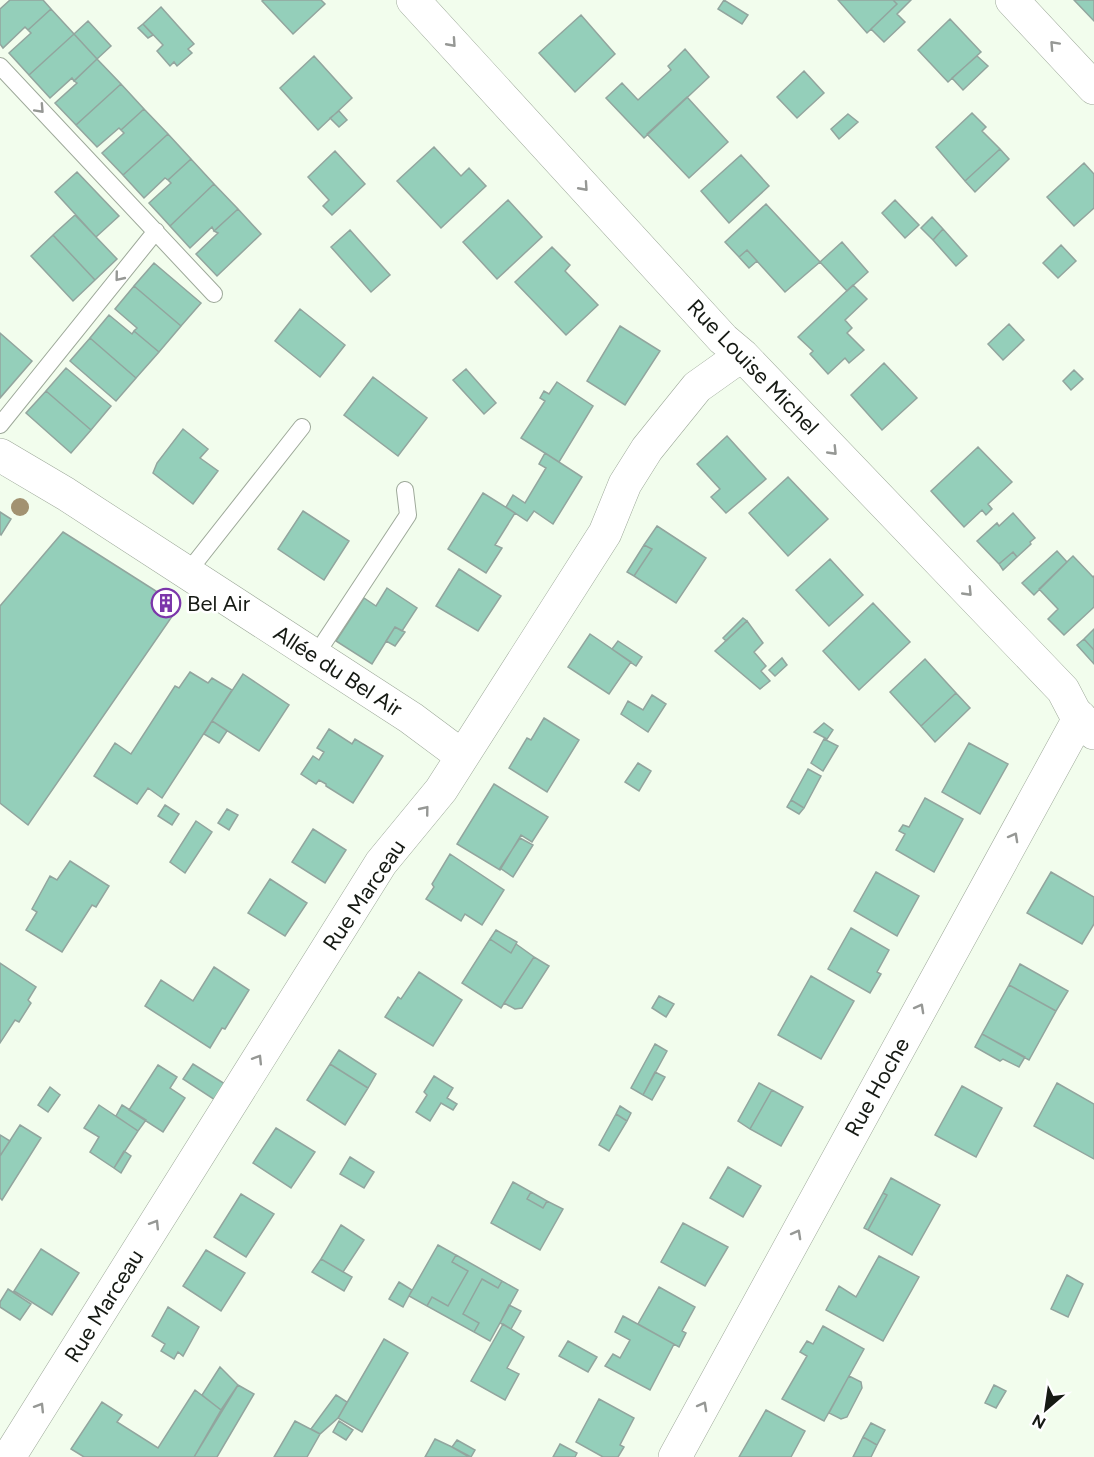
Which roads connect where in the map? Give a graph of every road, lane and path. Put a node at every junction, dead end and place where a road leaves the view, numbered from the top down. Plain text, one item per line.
1 (413, 0) edge
2 (1012, 0) edge
3 (0, 66) edge
4 (1094, 88) edge
5 (156, 231) junction
6 (214, 294) dead end
7 (742, 355) junction
8 (0, 425) edge
9 (302, 427) dead end
10 (0, 455) edge
11 (405, 490) dead end
12 (188, 573) junction
13 (315, 656) junction
14 (1087, 725) edge
15 (462, 756) junction
16 (9, 1457) edge
17 (675, 1457) edge

1 -> 7 street, Rue Louise Michel
4 -> 2 street
3 -> 5 lane
5 - 6 lane
5 -> 8 lane
7 -> 14 street, Rue Louise Michel
7 - 15 street, Rue Marceau
9 - 12 lane
10 - 12 street, Allée du Bel Air
11 - 13 lane
12 - 13 street, Allée du Bel Air
13 - 15 street, Allée du Bel Air
17 -> 14 street, Rue Hoche
16 -> 15 street, Rue Marceau

